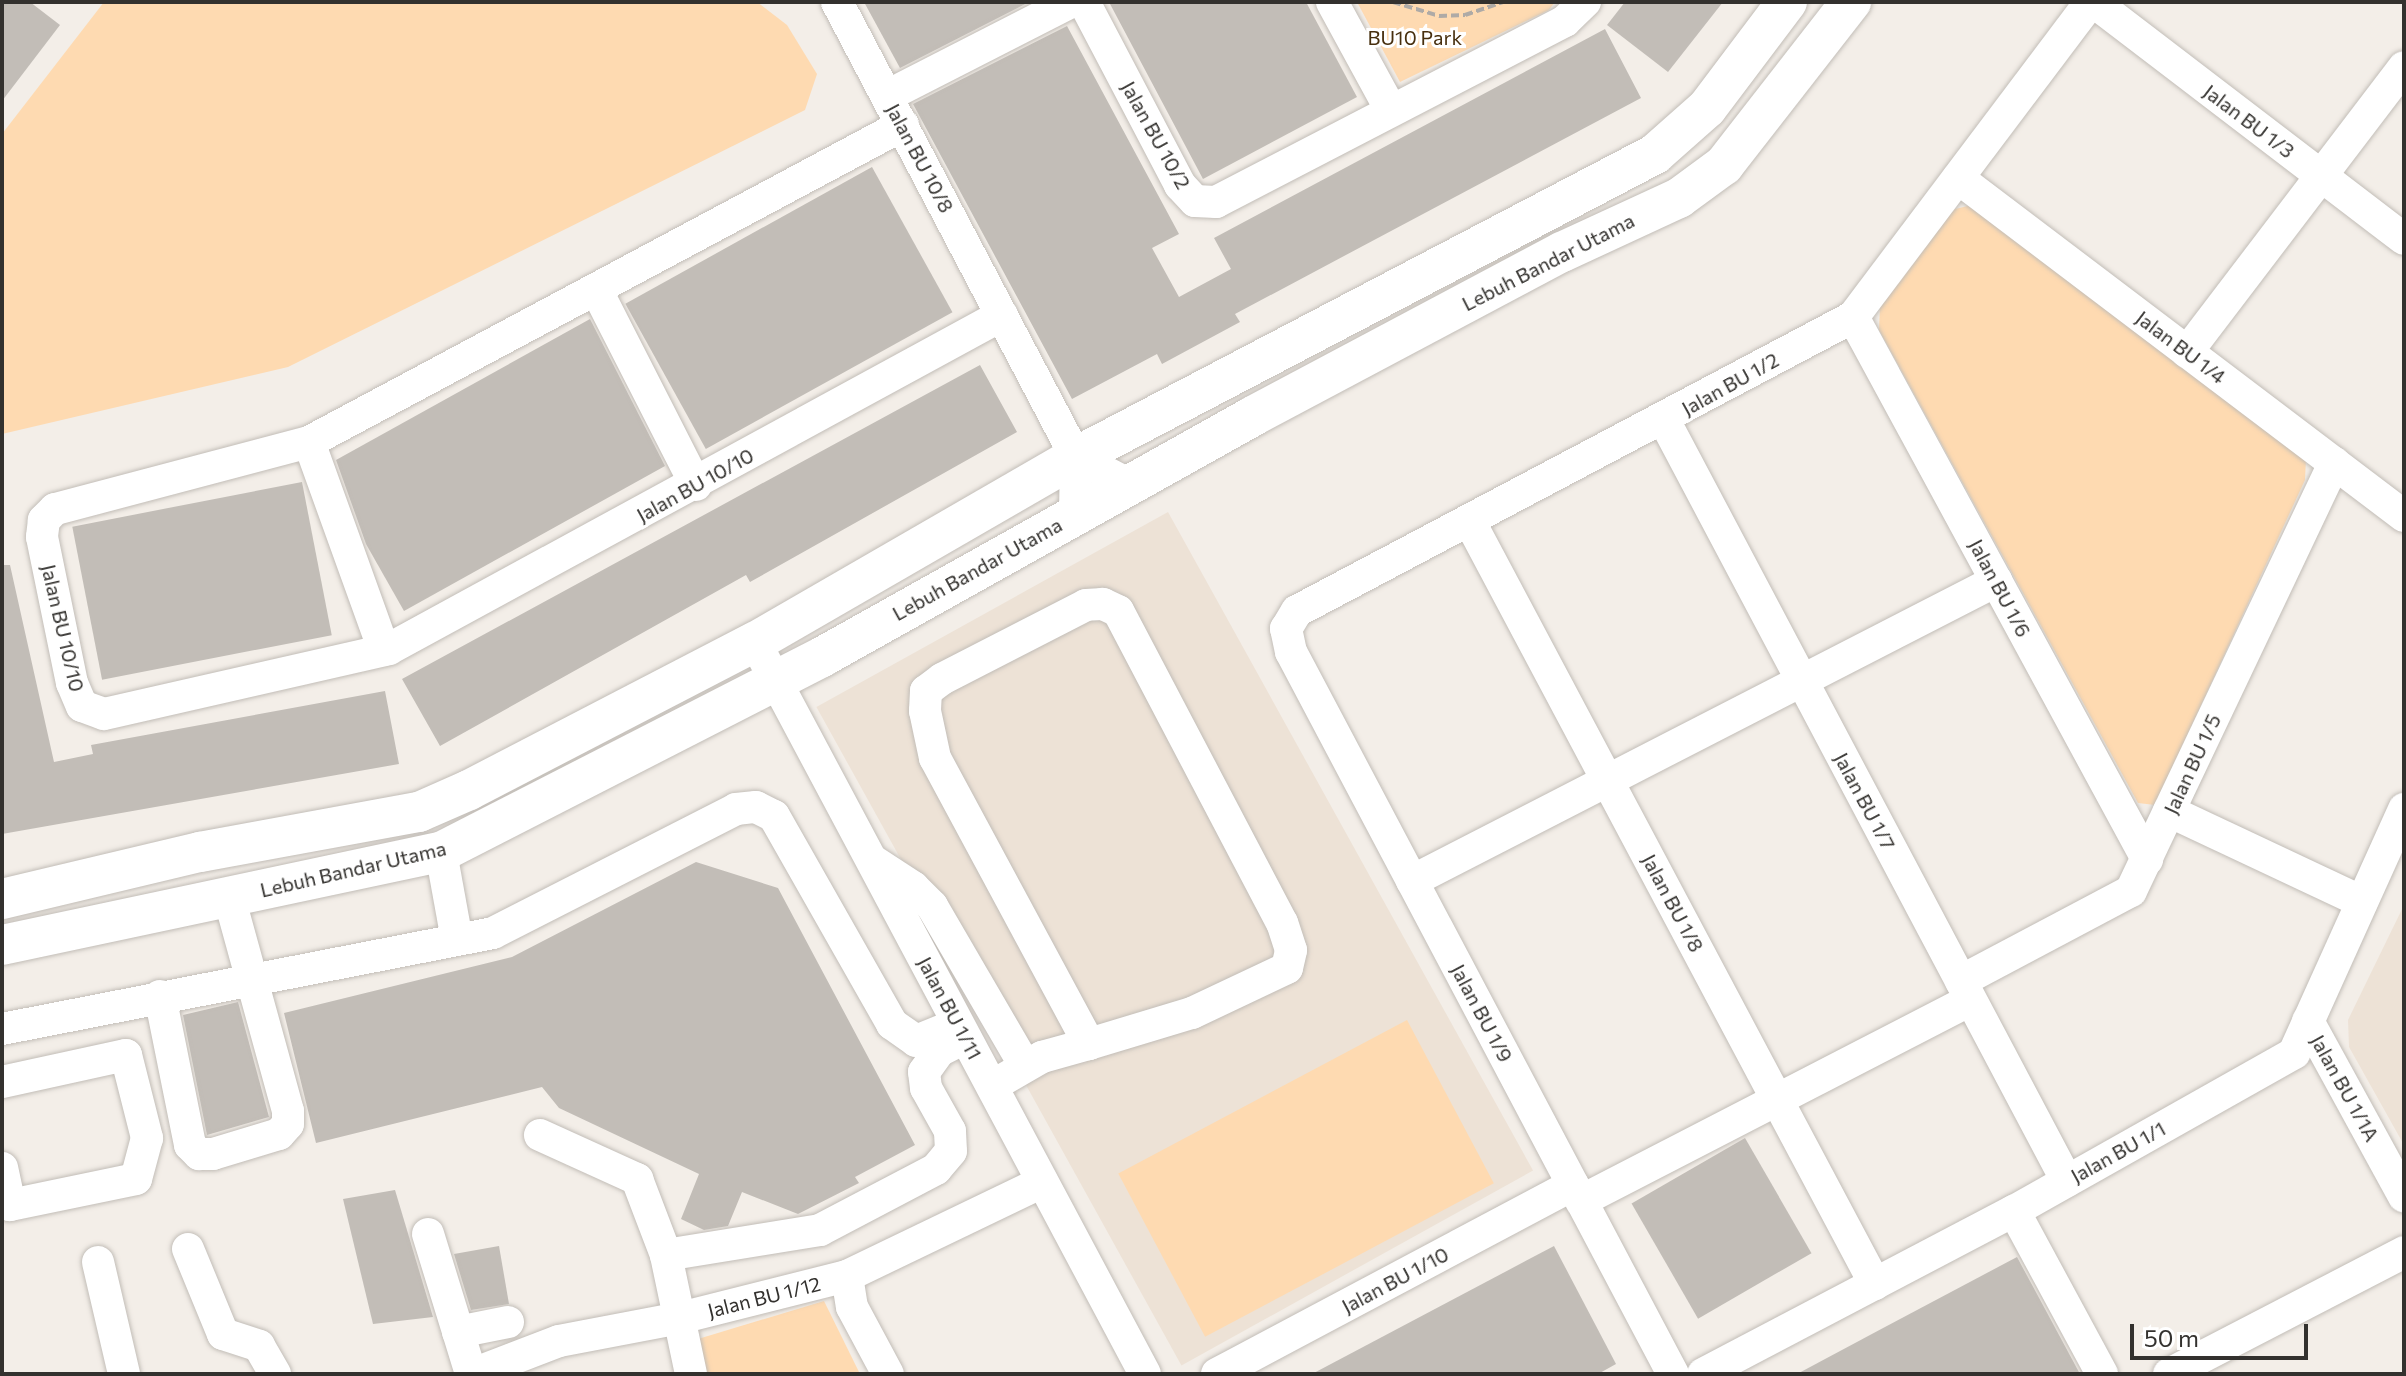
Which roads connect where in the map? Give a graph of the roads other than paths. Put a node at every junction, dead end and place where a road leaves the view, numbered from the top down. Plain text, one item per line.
1 (837, 2) edge
2 (1071, 2) edge
3 (1084, 2) edge
4 (1332, 2) edge
5 (1585, 2) edge
6 (1787, 2) edge
7 (1851, 2) edge
8 (2092, 2) edge
9 (2404, 67) edge
10 (887, 96) junction
11 (1391, 110) junction
12 (903, 125) junction
13 (2321, 176) junction
14 (1958, 178) junction
15 (2404, 239) edge
16 (596, 289) junction
17 (1002, 315) junction
18 (1853, 317) junction
19 (2187, 352) junction
20 (1664, 420) junction
21 (309, 442) junction
22 (1076, 457) junction
23 (2334, 463) junction
24 (696, 485) junction
25 (1130, 485) junction
26 (1075, 515) junction
27 (2404, 516) edge
28 (1470, 522) junction
29 (1996, 581) junction
30 (755, 642) junction
31 (384, 650) junction
32 (1291, 652) joint
33 (776, 681) junction
34 (1802, 681) junction
35 (1607, 780) junction
36 (2404, 809) edge
37 (2169, 811) junction
38 (441, 852) junction
39 (871, 859) junction
40 (2147, 859) junction
41 (1412, 881) junction
42 (8, 894) edge
43 (229, 897) junction
44 (2362, 902) junction
45 (457, 940) junction
46 (2, 945) edge
47 (251, 977) junction
48 (1966, 990) junction
49 (160, 996) junction
50 (99, 1009) junction
51 (2308, 1021) junction
52 (2, 1029) edge
53 (962, 1030) junction
54 (1089, 1044) junction
55 (114, 1058) junction
56 (1025, 1066) junction
57 (2, 1082) edge
58 (992, 1086) junction
59 (1777, 1099) junction
60 (540, 1135) dead end
61 (2, 1168) edge
62 (2067, 1181) junction
63 (1042, 1182) junction
64 (1577, 1193) junction
65 (2404, 1196) edge
66 (2014, 1211) junction
67 (428, 1234) dead end
68 (188, 1249) dead end
69 (2404, 1252) edge
70 (666, 1255) junction
71 (98, 1262) dead end
72 (847, 1276) junction
73 (1875, 1284) junction
74 (680, 1318) junction
75 (508, 1322) dead end
76 (458, 1332) junction
77 (124, 1374) edge
78 (275, 1374) edge
79 (472, 1374) edge
80 (691, 1374) edge
81 (888, 1374) edge
82 (1145, 1374) edge
83 (1217, 1374) edge
84 (1673, 1374) edge
85 (1703, 1374) edge
86 (2102, 1374) edge
87 (2169, 1374) edge

1 - 10 street, Jalan BU 10/8
2 - 10 street
3 - 11 street, Jalan BU 10/2
4 - 11 street
5 - 11 street
6 - 22 main road, Lebuh Bandar Utama
7 - 25 main road, Lebuh Bandar Utama
8 - 13 street, Jalan BU 1/3
8 - 14 street, Jalan BU 1/2
9 - 13 street
10 - 12 street, Jalan BU 10/8
12 - 16 street, Jalan BU 10/10
12 - 17 street, Jalan BU 10/8
13 - 15 street, Jalan BU 1/3
13 - 19 street
14 - 18 street, Jalan BU 1/2
14 - 19 street, Jalan BU 1/4
16 - 21 street, Jalan BU 10/10
16 - 24 street
17 - 22 street
17 - 24 street, Jalan BU 10/10
18 - 20 street, Jalan BU 1/2
18 - 29 street, Jalan BU 1/6
19 - 23 street, Jalan BU 1/4
20 - 28 street, Jalan BU 1/2
20 - 34 street, Jalan BU 1/7
21 - 31 street
21 - 31 street, Jalan BU 10/10
22 - 25 street
22 - 26 street
22 - 30 main road, Lebuh Bandar Utama
23 - 27 street, Jalan BU 1/4
23 - 37 street, Jalan BU 1/5
24 - 31 street, Jalan BU 10/10
25 - 26 main road, Lebuh Bandar Utama
26 - 33 main road, Lebuh Bandar Utama
28 - 32 street, Jalan BU 1/2
28 - 35 street, Jalan BU 1/8
29 - 34 street
29 - 40 street, Jalan BU 1/6
30 - 33 street, Jalan BU 1/11
30 - 42 main road, Lebuh Bandar Utama
32 - 41 street, Jalan BU 1/9
33 - 38 main road, Lebuh Bandar Utama
33 - 39 street, Jalan BU 1/11
34 - 35 street
34 - 48 street, Jalan BU 1/7
35 - 41 street
35 - 59 street, Jalan BU 1/8
36 - 44 street, Jalan BU 1/1
37 - 40 street, Jalan BU 1/5
37 - 44 street
38 - 43 main road, Lebuh Bandar Utama
38 - 45 street
39 - 53 street, Jalan BU 1/11
39 - 56 street
40 - 48 street, Jalan BU 1/5
41 - 64 street, Jalan BU 1/9
43 - 46 main road, Lebuh Bandar Utama
43 - 47 street
44 - 51 street, Jalan BU 1/1
45 - 47 street
45 - 53 street
47 - 49 street
47 - 49 street
48 - 59 street, Jalan BU 1/5
48 - 62 street, Jalan BU 1/7
49 - 50 street
50 - 52 street
50 - 55 street
51 - 62 street, Jalan BU 1/1
51 - 65 street, Jalan BU 1/1A
53 - 58 street, Jalan BU 1/11
53 - 70 street
54 - 54 street
54 - 56 street
55 - 57 street
55 - 61 street
56 - 58 street
58 - 63 street, Jalan BU 1/11
59 - 64 street, Jalan BU 1/10
59 - 73 street, Jalan BU 1/8
60 - 70 street
62 - 66 street, Jalan BU 1/1
63 - 72 street, Jalan BU 1/12
63 - 82 street, Jalan BU 1/11
64 - 83 street, Jalan BU 1/10
64 - 84 street, Jalan BU 1/9
66 - 73 street, Jalan BU 1/1
66 - 86 street
67 - 76 street
68 - 78 street
69 - 87 street
70 - 74 street
71 - 77 street
72 - 74 street, Jalan BU 1/12
72 - 81 street
73 - 85 street, Jalan BU 1/1
74 - 79 street, Jalan BU 1/12
74 - 80 street
75 - 76 street
76 - 79 street

